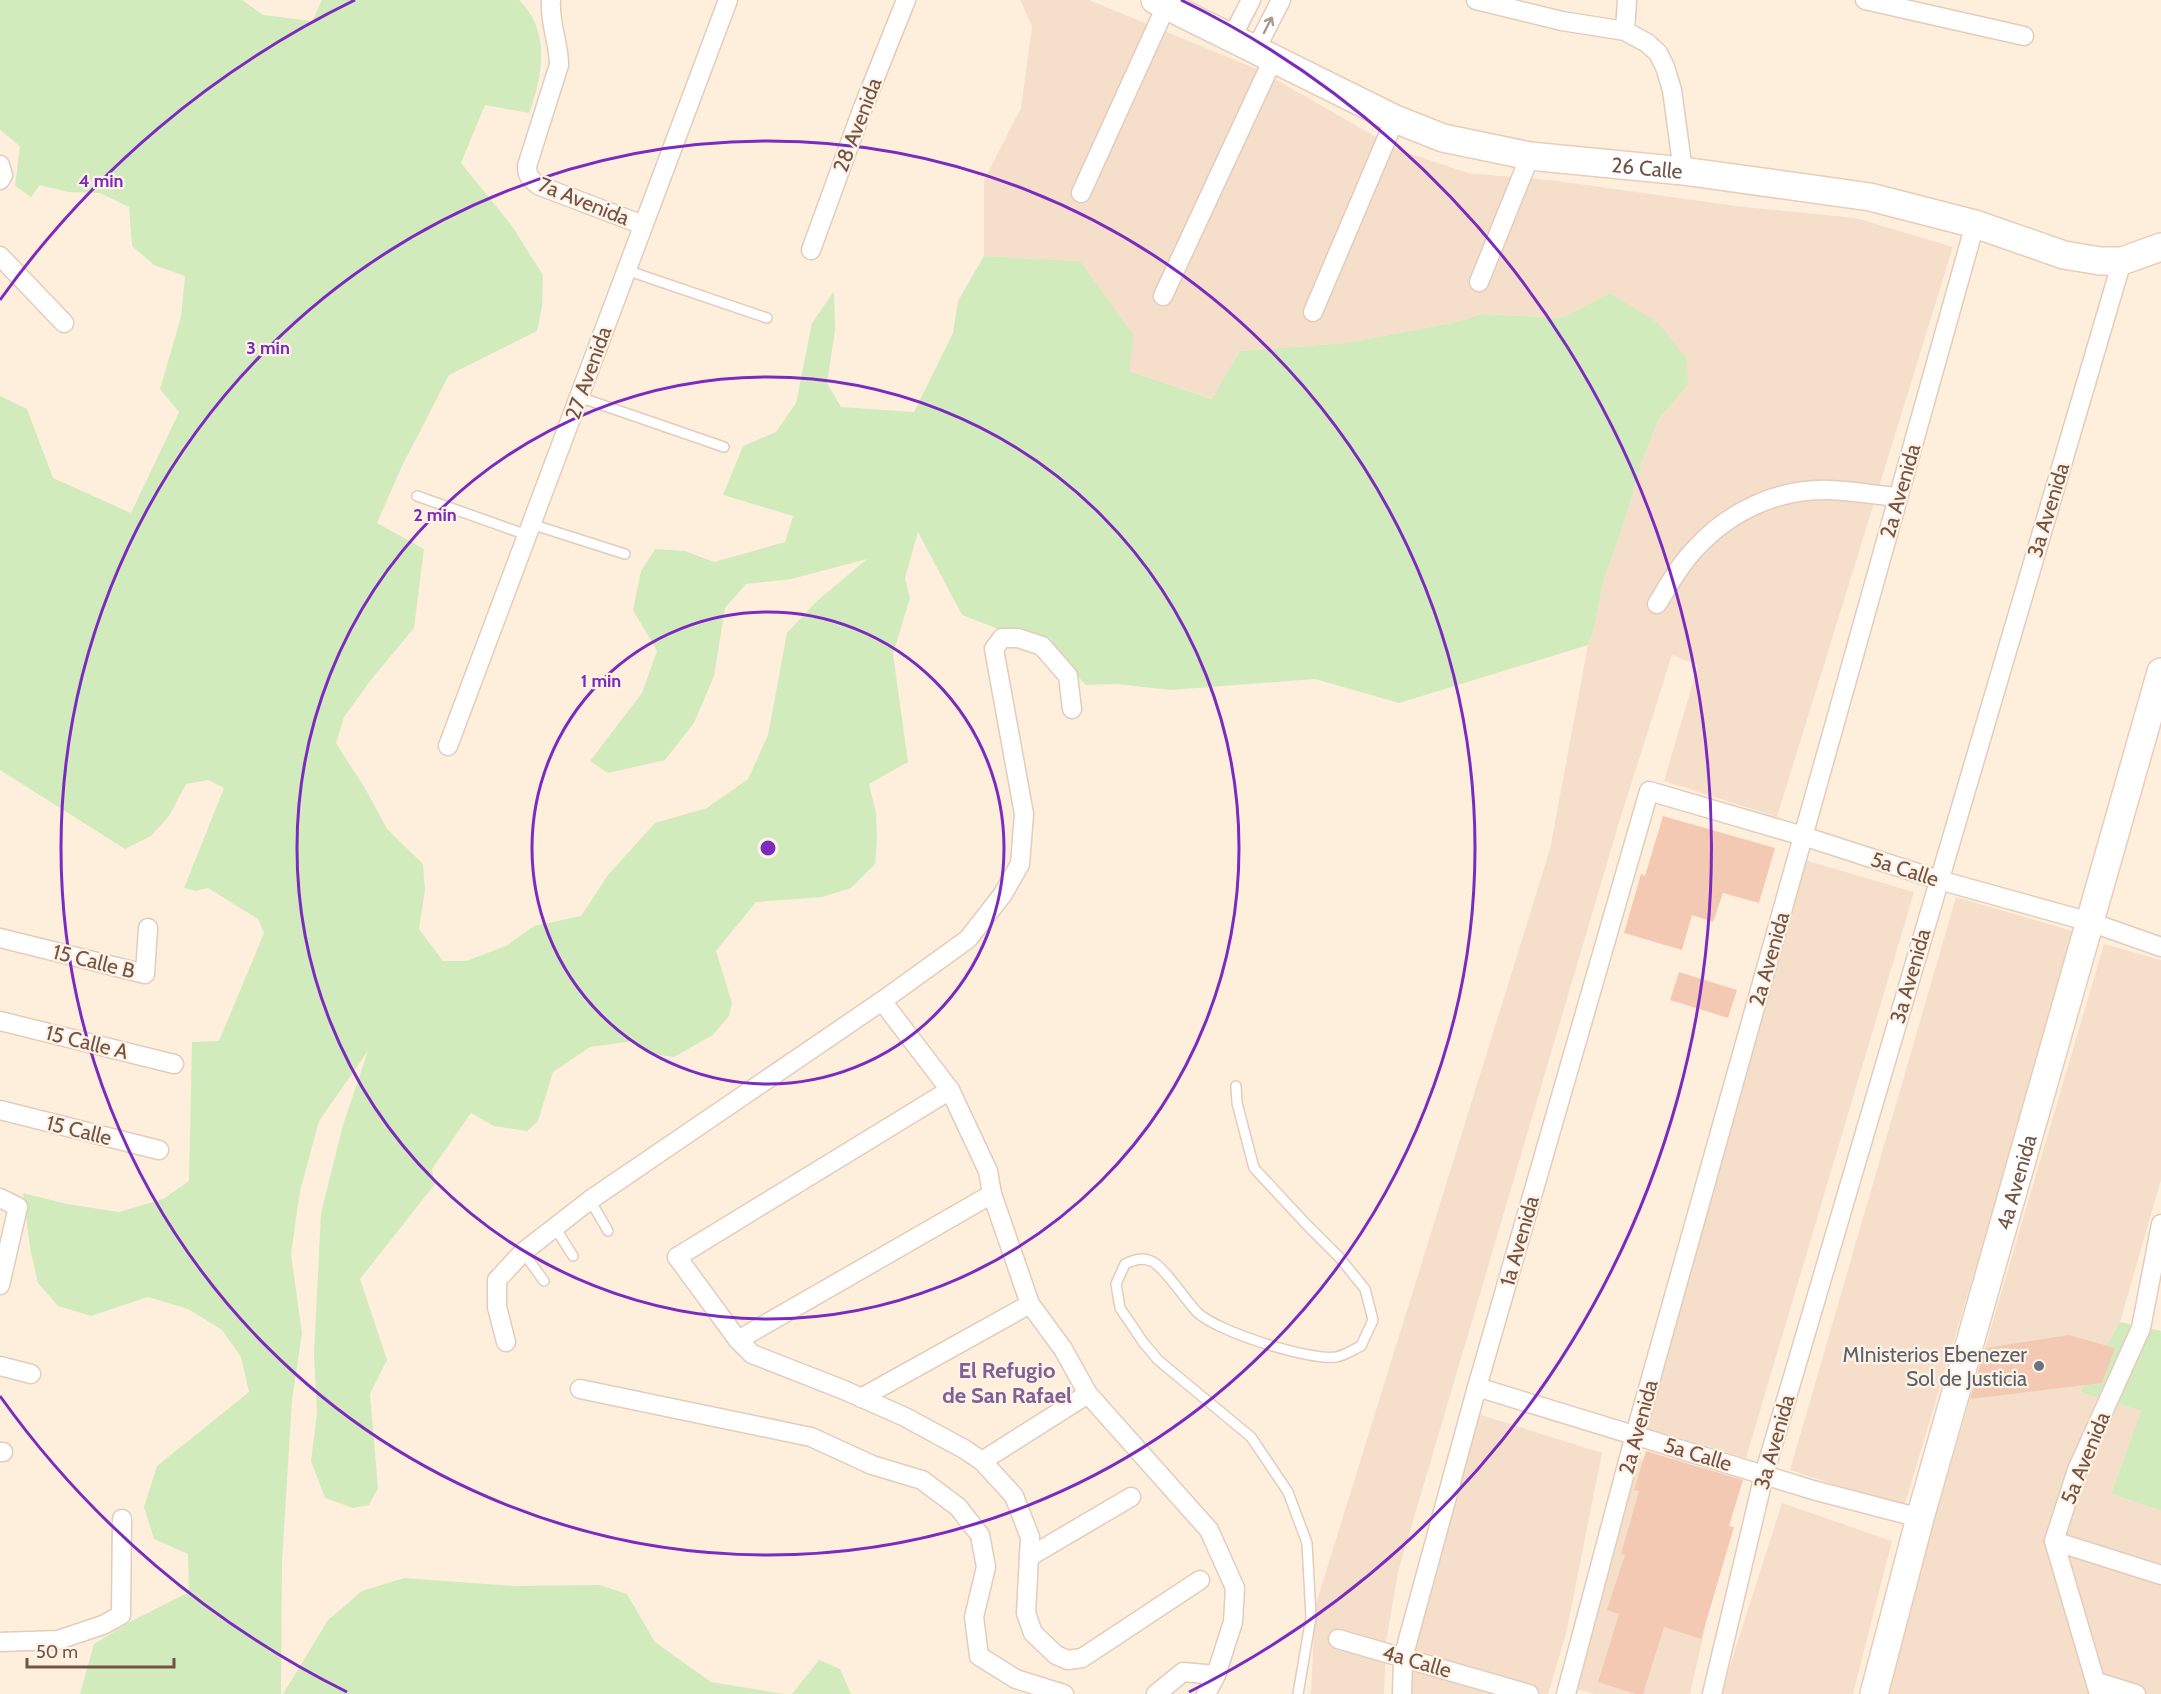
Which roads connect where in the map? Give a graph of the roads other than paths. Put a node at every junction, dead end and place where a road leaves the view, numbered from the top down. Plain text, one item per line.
1 (551, 0) edge
2 (728, 0) edge
3 (906, 0) edge
4 (1251, 0) edge
5 (1281, 0) edge
6 (1476, 0) edge
7 (1627, 0) edge
8 (1865, 0) edge
9 (1161, 2) edge
10 (1625, 31) junction
11 (2024, 36) dead end
12 (1254, 48) junction
13 (1395, 119) junction
14 (1530, 156) junction
15 (0, 165) edge
16 (1683, 171) junction
17 (0, 180) edge
18 (1082, 193) dead end
19 (1975, 224) junction
20 (643, 225) junction
21 (2161, 247) edge
22 (811, 250) dead end
23 (0, 256) edge
24 (2122, 261) junction
25 (626, 270) junction
26 (1479, 282) dead end
27 (1163, 296) dead end
28 (1313, 312) dead end
29 (767, 318) dead end
30 (64, 323) dead end
31 (579, 397) junction
32 (724, 447) dead end
33 (417, 496) dead end
34 (1898, 497) junction
35 (529, 530) junction
36 (625, 554) dead end
37 (1657, 604) dead end
38 (2161, 672) edge
39 (1072, 709) dead end
40 (448, 746) dead end
41 (1649, 792) joint
42 (1803, 836) junction
43 (1939, 880) junction
44 (2090, 922) junction
45 (148, 928) dead end
46 (0, 938) edge
47 (2161, 947) edge
48 (882, 1000) junction
49 (0, 1021) edge
50 (174, 1064) dead end
51 (1236, 1086) dead end
52 (950, 1090) junction
53 (0, 1110) edge
54 (159, 1150) dead end
55 (992, 1194) junction
56 (0, 1198) edge
57 (590, 1200) junction
58 (554, 1226) junction
59 (2160, 1228) edge
60 (608, 1231) dead end
61 (523, 1252) junction
62 (573, 1256) dead end
63 (544, 1281) dead end
64 (0, 1285) edge
65 (1030, 1304) junction
66 (738, 1340) junction
67 (506, 1342) dead end
68 (0, 1366) edge
69 (31, 1374) dead end
70 (1477, 1387) junction
71 (580, 1389) dead end
72 (1088, 1394) junction
73 (861, 1398) junction
74 (1635, 1435) junction
75 (982, 1461) junction
76 (1764, 1474) junction
77 (1131, 1497) dead end
78 (1920, 1518) junction
79 (122, 1519) dead end
80 (2054, 1541) junction
81 (1029, 1557) junction
82 (2161, 1575) edge
83 (1200, 1580) dead end
84 (1338, 1639) dead end
85 (0, 1642) edge
86 (1404, 1658) junction
87 (1216, 1675) junction
88 (2098, 1688) edge
89 (1064, 1694) edge
90 (1156, 1694) edge
91 (1206, 1694) edge
92 (1298, 1694) edge
93 (1402, 1694) edge
94 (1529, 1694) edge
95 (1566, 1694) edge
96 (1712, 1694) edge
97 (1874, 1694) edge
98 (2136, 1694) edge

1 - 20 street, 7a Avenida
2 - 20 street, 27 Avenida
3 - 22 street, 28 Avenida
4 - 12 street
12 -> 5 street
6 - 10 street
7 - 10 street
8 - 11 street
9 - 12 street, 26 Calle
9 - 18 street
10 - 16 street
12 - 13 street, 26 Calle
12 - 27 street
13 - 14 street, 26 Calle
13 - 28 street
14 - 16 street, 26 Calle
14 - 26 street
15 - 17 street
16 - 19 street, 26 Calle
19 - 24 street, 26 Calle
19 - 34 street, 2a Avenida
20 - 25 street, 27 Avenida
21 - 24 street, 26 Calle
23 - 30 street
24 - 43 street, 3a Avenida
25 - 29 lane
25 - 31 street, 27 Avenida
31 - 32 lane
31 - 35 street, 27 Avenida
33 - 35 lane
34 - 37 street
34 - 42 street, 2a Avenida
35 - 36 lane
35 - 40 street, 27 Avenida
38 - 44 street, 4a Avenida
39 - 48 street
41 - 42 street, 5a Calle
41 - 70 street, 1a Avenida
42 - 43 street, 5a Calle
42 - 74 street, 2a Avenida
43 - 44 street, 5a Calle
43 - 76 street, 3a Avenida
44 - 47 street, 5a Calle
44 - 78 street, 4a Avenida
45 - 46 street, 15 Calle B
48 - 52 street
48 - 57 street
49 - 50 street, 15 Calle A
51 - 92 lane
52 - 55 street
52 - 66 street
53 - 54 street, 15 Calle
55 - 65 street
55 - 66 street
56 - 64 street
57 - 58 street
57 - 60 lane
58 - 61 street
58 - 62 lane
59 - 80 street, 5a Avenida
61 - 63 lane
61 - 67 street
65 - 72 street
65 - 73 street
66 - 73 street
68 - 69 street
70 - 74 street, 5a Calle
70 - 86 street, 1a Avenida
71 - 89 street
72 - 75 street
72 - 87 street
73 - 75 street
74 - 76 street, 5a Calle
74 - 95 street, 2a Avenida
75 - 81 street
76 - 78 street, 5a Calle
76 - 96 street, 3a Avenida
77 - 81 street
78 - 97 street, 4a Avenida
79 - 85 street
80 - 82 street
80 - 88 street
81 - 83 street
84 - 86 street, 4a Calle
86 - 93 street, 1a Avenida
86 - 94 street, 4a Calle
87 - 90 street
87 - 91 street
88 - 98 street

